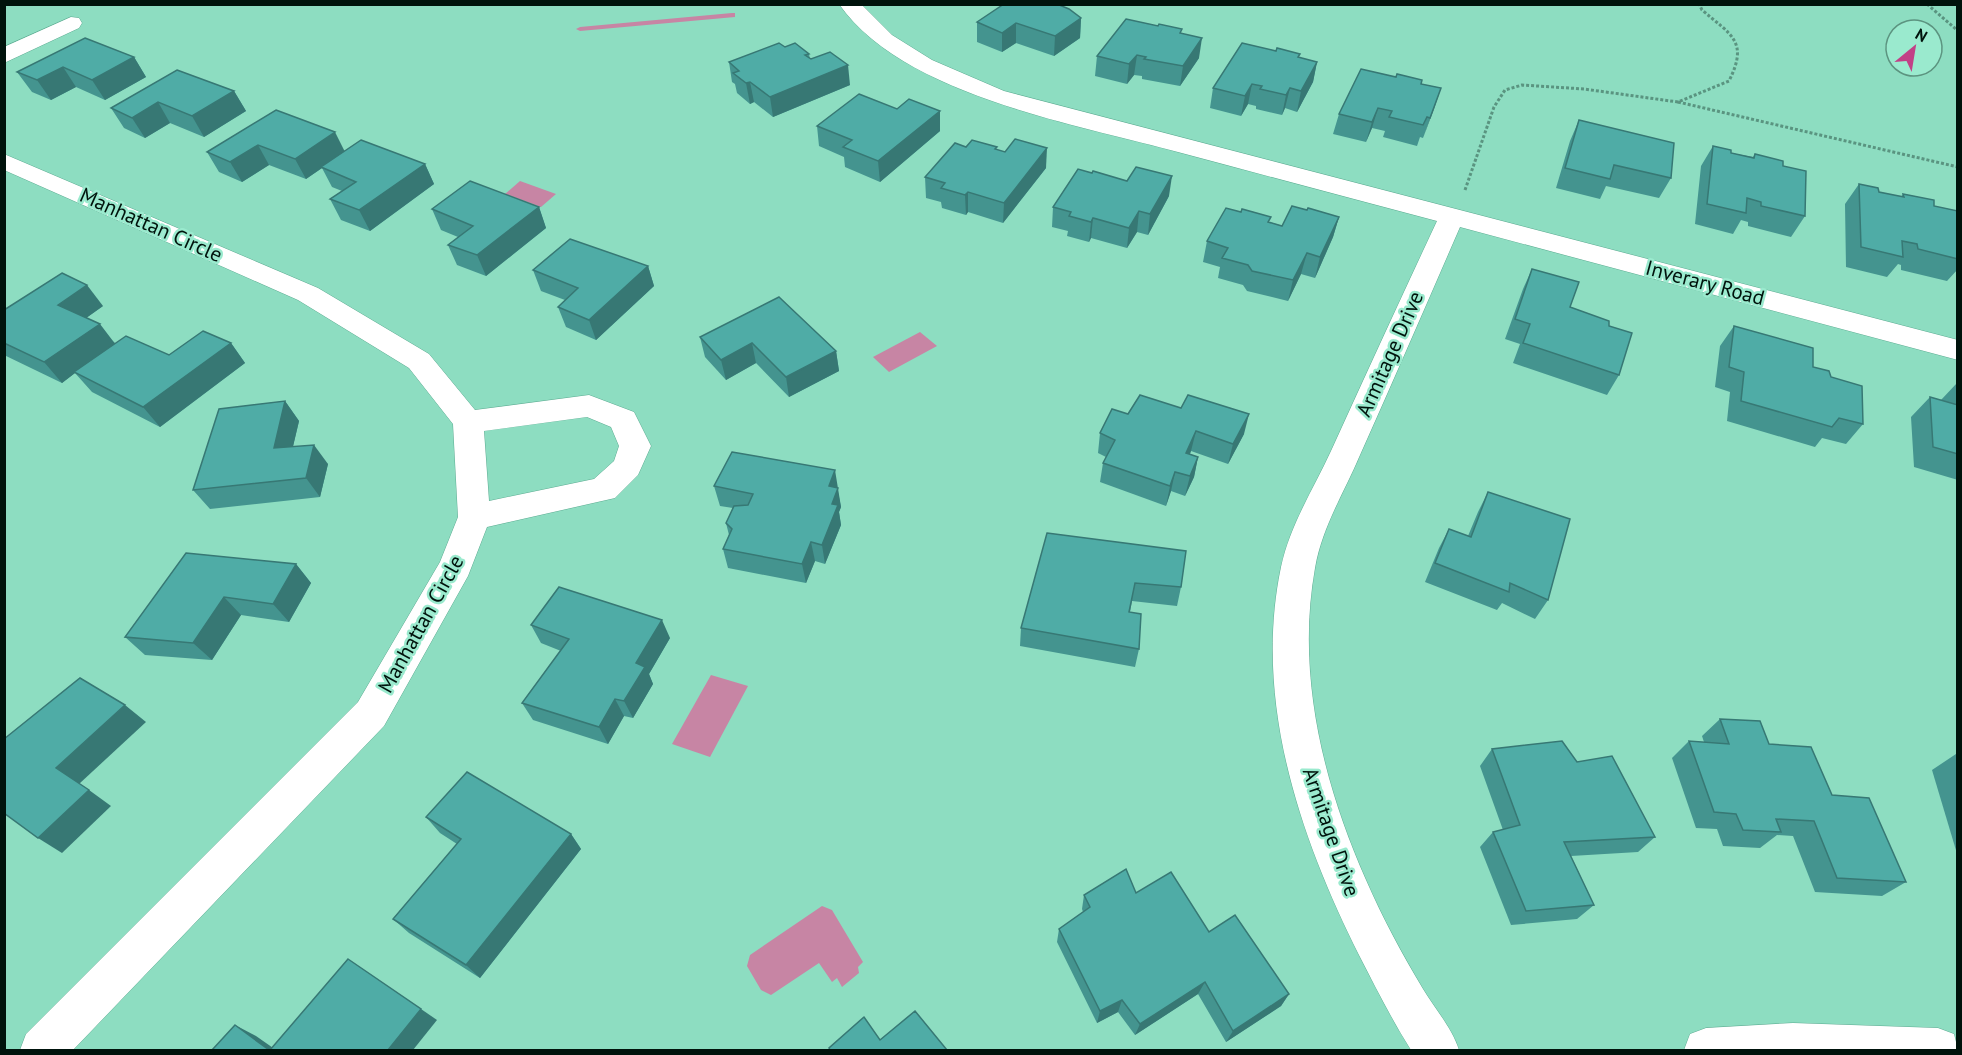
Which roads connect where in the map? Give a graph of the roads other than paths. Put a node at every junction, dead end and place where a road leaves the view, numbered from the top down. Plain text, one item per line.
1 (849, 4) edge
2 (71, 23) dead end
3 (4, 56) edge
4 (4, 161) edge
5 (1457, 206) junction
6 (1958, 350) edge
7 (468, 422) junction
8 (474, 518) junction
9 (42, 1050) edge
10 (1437, 1050) edge
11 (1706, 1050) edge
12 (1938, 1050) edge

1 - 5 street
2 - 3 street
4 - 7 street, Manhattan Circle
5 - 6 street, Inverary Road
5 - 10 street, Armitage Drive
7 - 8 street, Manhattan Circle
7 - 8 street
8 - 9 street, Manhattan Circle
11 - 12 street

